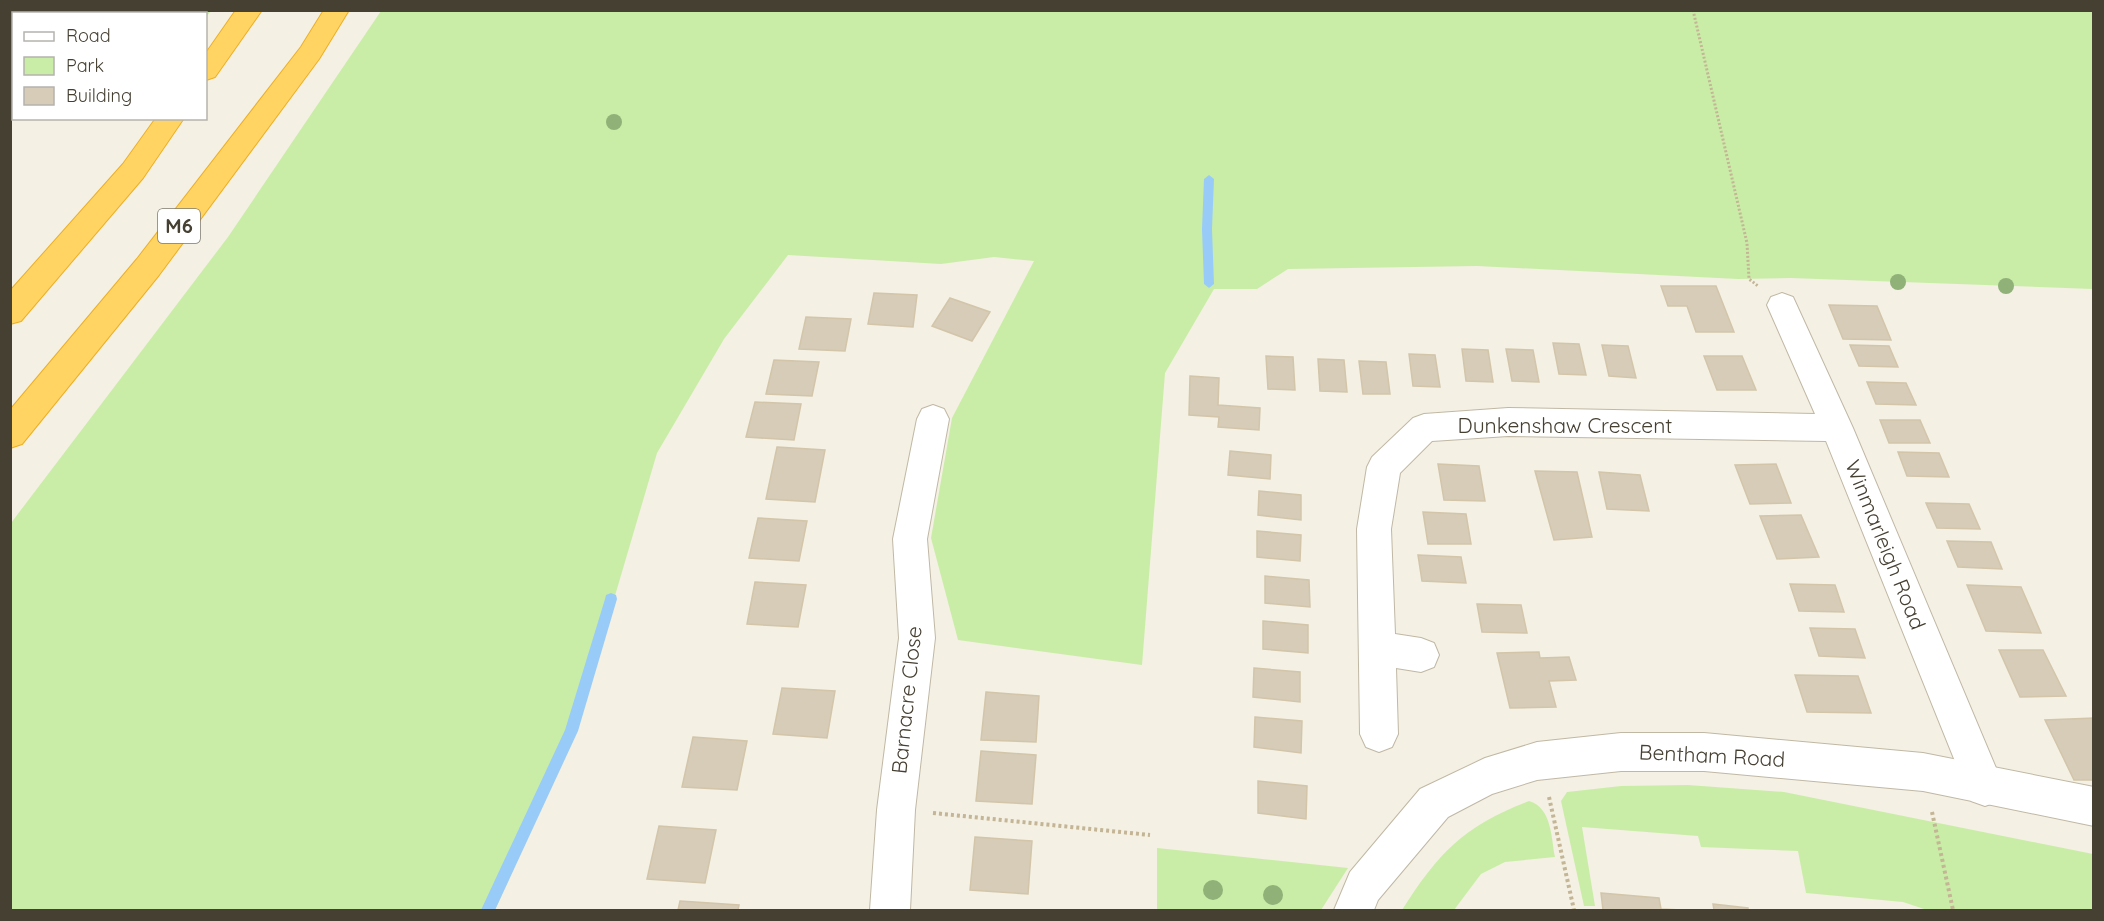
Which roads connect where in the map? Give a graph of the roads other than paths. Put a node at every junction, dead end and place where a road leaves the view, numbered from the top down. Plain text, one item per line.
1 (250, 10) edge
2 (337, 10) edge
3 (207, 70) edge
4 (170, 120) edge
5 (1782, 305) road end
6 (10, 312) edge
7 (933, 419) dead end
8 (1836, 428) junction
9 (10, 434) edge
10 (1378, 649) junction
11 (1420, 655) dead end
12 (1379, 734) dead end
13 (1985, 787) junction
14 (2094, 807) edge
15 (890, 910) edge
16 (1354, 910) edge

1 - 3 highway
2 - 9 highway, M6
4 - 6 highway
5 - 8 street, Winmarleigh Road
7 - 15 street, Barnacre Close
8 - 10 street, Dunkenshaw Crescent
8 - 13 street, Winmarleigh Road
10 - 11 street
10 - 12 street, Dunkenshaw Crescent
13 - 14 street, Bentham Road
13 - 16 street, Bentham Road

